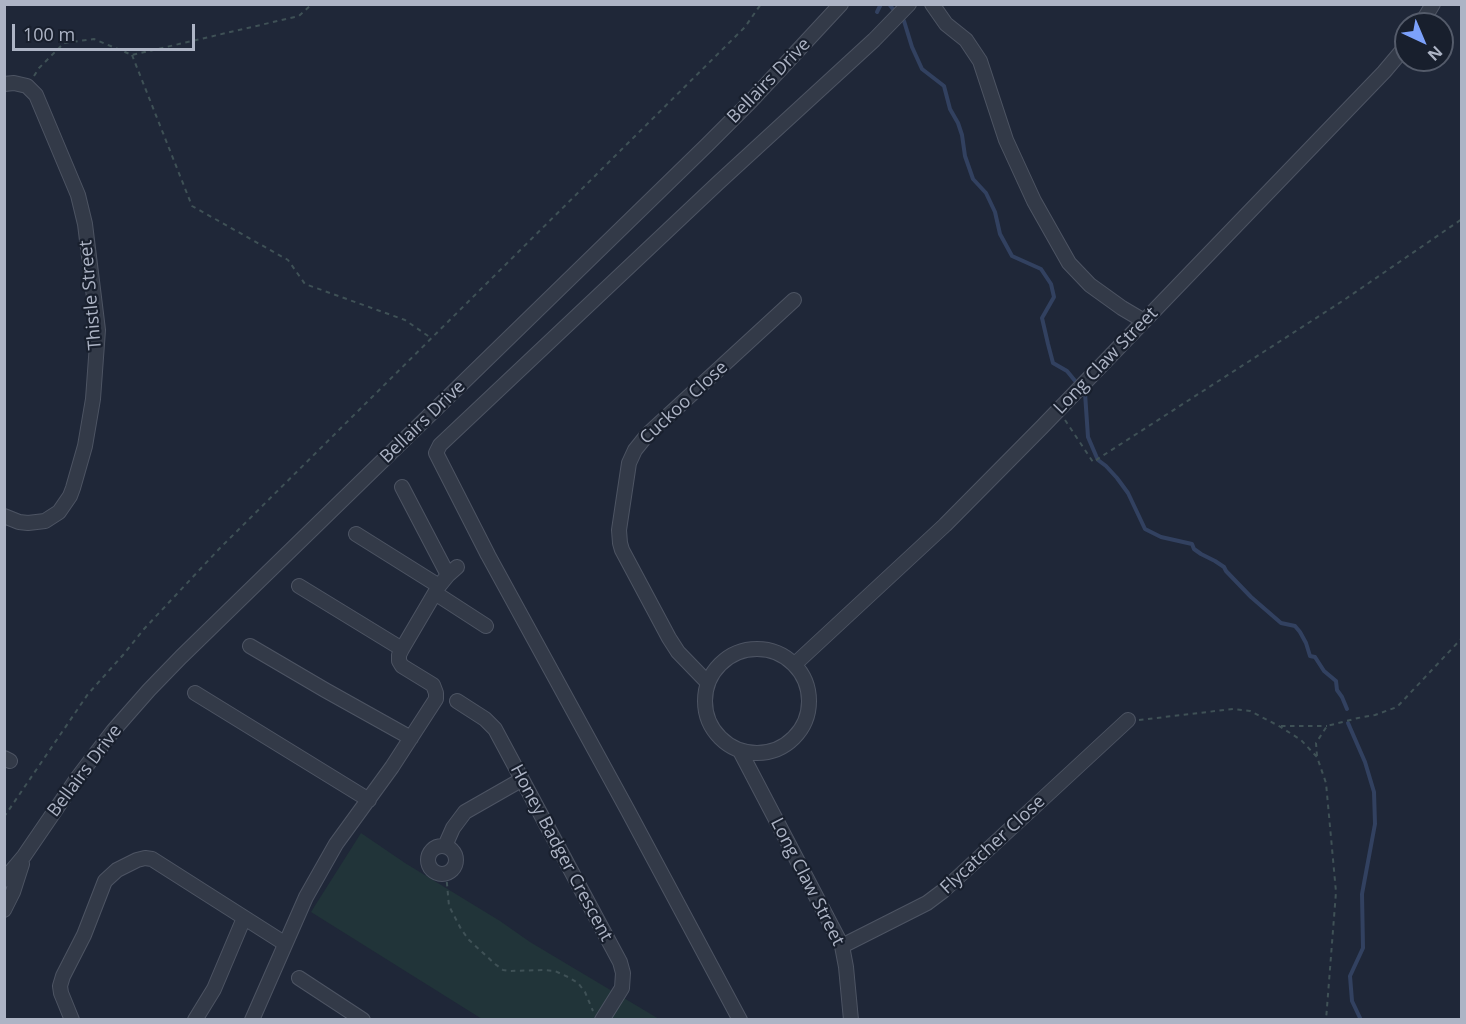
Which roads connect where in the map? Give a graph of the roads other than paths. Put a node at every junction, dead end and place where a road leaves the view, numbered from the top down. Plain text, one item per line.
1 (841, 4) edge
2 (909, 4) edge
3 (932, 4) edge
4 (1394, 60) edge
5 (4, 84) edge
6 (794, 300) dead end
7 (1144, 321) junction
8 (402, 487) dead end
9 (4, 516) edge
10 (356, 534) dead end
11 (444, 580) junction
12 (298, 586) dead end
13 (486, 626) dead end
14 (250, 646) dead end
15 (402, 649) junction
16 (795, 664) junction
17 (708, 683) junction
18 (195, 693) dead end
19 (457, 700) dead end
20 (1128, 720) road end
21 (411, 738) junction
22 (740, 751) junction
23 (521, 780) junction
24 (369, 800) junction
25 (445, 846) junction
26 (24, 856) junction
27 (4, 880) edge
28 (4, 910) edge
29 (244, 918) junction
30 (284, 943) junction
31 (842, 946) junction
32 (299, 978) dead end
33 (347, 1015) edge
34 (602, 1019) edge
35 (72, 1020) edge
36 (195, 1020) edge
37 (252, 1020) edge
38 (363, 1020) edge
39 (740, 1020) edge
40 (851, 1020) edge

1 - 26 street, Bellairs Drive
2 - 39 street
3 - 7 street
4 - 7 street, Long Claw Street
5 - 9 street, Thistle Street
6 - 17 street, Cuckoo Close
7 - 16 street, Long Claw Street
8 - 11 street
10 - 11 street
11 - 13 street
11 - 15 street
12 - 15 street
14 - 21 street
15 - 21 street
16 - 17 street
16 - 22 street
17 - 22 street
18 - 24 street
19 - 23 street, Honey Badger Crescent
20 - 31 street, Flycatcher Close
21 - 24 street
22 - 31 street, Long Claw Street
23 - 25 street
23 - 34 street, Honey Badger Crescent
24 - 30 street
25 - 25 street
26 - 27 street, Bellairs Drive
26 - 28 street, Bellairs Drive
29 - 30 street
29 - 35 street
29 - 36 street
30 - 37 street
31 - 40 street, Long Claw Street
32 - 33 street
33 - 38 street

